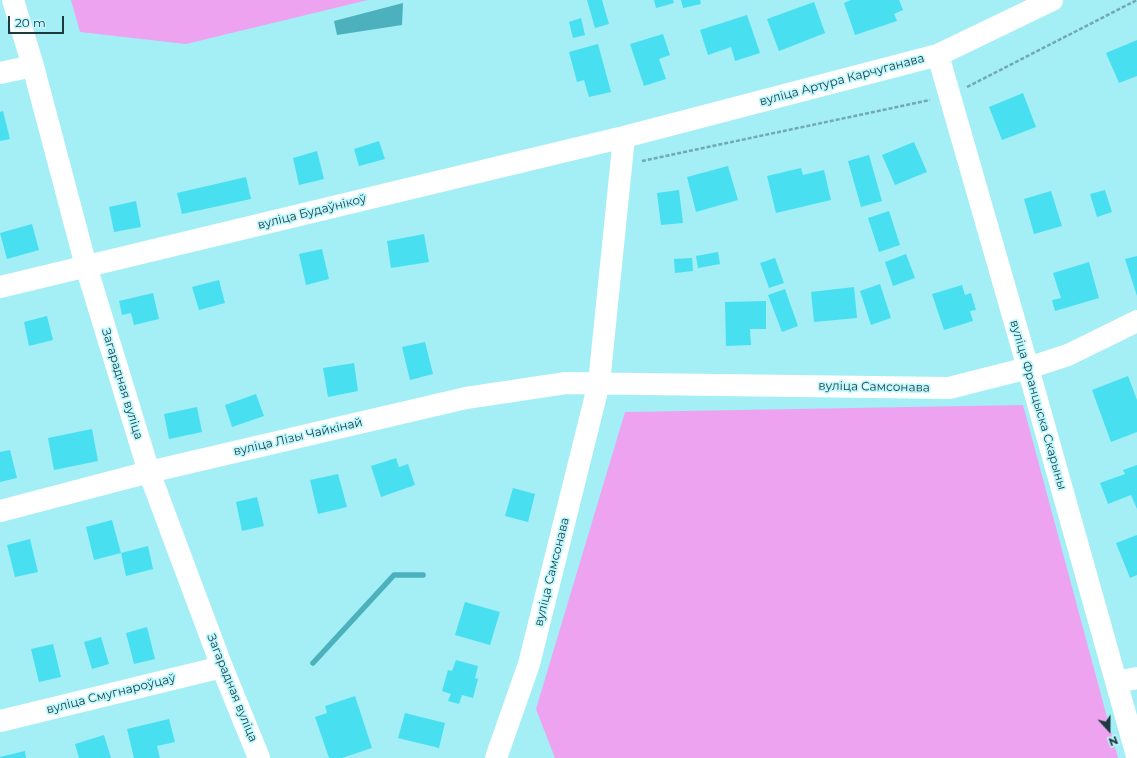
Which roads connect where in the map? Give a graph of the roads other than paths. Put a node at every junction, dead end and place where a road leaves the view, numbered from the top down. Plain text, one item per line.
1 (13, 0) edge
2 (1052, 0) edge
3 (938, 55) junction
4 (33, 66) junction
5 (0, 74) edge
6 (624, 137) junction
7 (86, 266) junction
8 (0, 287) edge
9 (1137, 321) edge
10 (1028, 368) junction
11 (599, 383) junction
12 (149, 472) junction
13 (0, 511) edge
14 (222, 666) junction
15 (1127, 680) edge
16 (0, 721) edge
17 (1137, 756) edge
18 (260, 758) edge
19 (496, 758) edge

1 - 4 street, Загарадная вуліца
2 - 3 street, вуліца Артура Карчуганава
3 - 6 street, вуліца Артура Карчуганава
3 - 10 street, вуліца Францыска Скарыны
4 - 5 street
4 - 7 street, Загарадная вуліца
6 - 7 street, вуліца Будаўнікоў
6 - 11 street, вуліца Самсонава
7 - 8 street, вуліца Будаўнікоў
7 - 12 street, Загарадная вуліца
9 - 10 street, вуліца Самсонава
10 - 11 street, вуліца Самсонава
10 - 15 street, вуліца Францыска Скарыны
11 - 12 street, вуліца Лізы Чайкінай
11 - 19 street, вуліца Самсонава
12 - 13 street, вуліца Лізы Чайкінай
12 - 14 street, Загарадная вуліца
14 - 16 street, вуліца Смугнароўцаў
14 - 18 street, Загарадная вуліца
15 - 17 street, вуліца Францыска Скарыны

